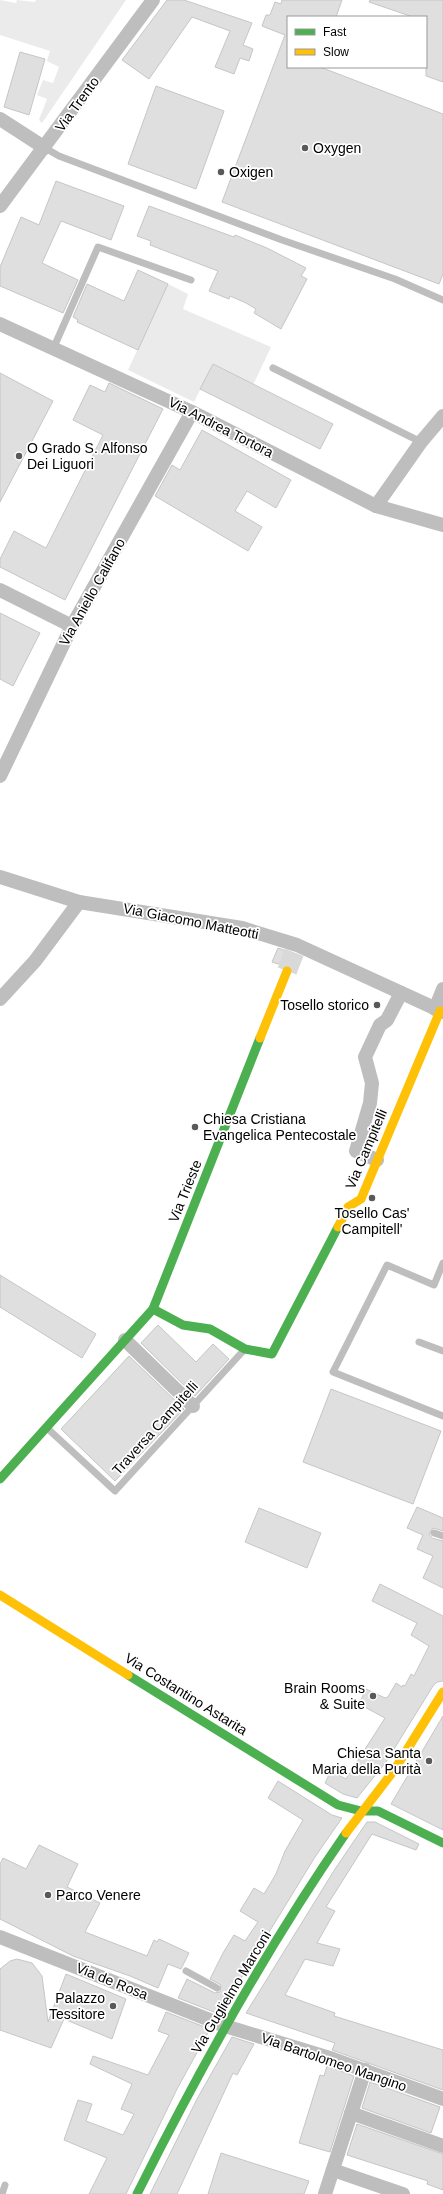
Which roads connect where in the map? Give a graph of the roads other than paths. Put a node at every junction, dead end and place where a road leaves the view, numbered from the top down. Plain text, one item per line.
1 (153, 0) edge
2 (0, 119) edge
3 (45, 148) junction
4 (0, 206) edge
5 (191, 280) dead end
6 (443, 300) edge
7 (0, 324) edge
8 (54, 347) junction
9 (273, 368) dead end
10 (192, 412) junction
11 (443, 416) edge
12 (422, 442) junction
13 (376, 506) junction
14 (443, 525) edge
15 (0, 590) edge
16 (72, 626) junction
17 (0, 776) edge
18 (0, 877) edge
19 (79, 902) junction
20 (287, 971) tunnel mouth
21 (443, 989) edge
22 (401, 993) junction
23 (0, 999) edge
24 (439, 1011) edge
25 (377, 1160) junction
26 (443, 1263) edge
27 (153, 1309) junction
28 (125, 1340) junction
29 (419, 1342) dead end
30 (245, 1349) junction
31 (443, 1350) edge
32 (193, 1406) junction
33 (443, 1416) edge
34 (46, 1426) junction
35 (0, 1479) edge
36 (434, 1533) dead end
37 (443, 1536) edge
38 (0, 1594) edge
39 (443, 1692) edge
40 (361, 1811) junction
41 (443, 1843) edge
42 (0, 1937) edge
43 (186, 1971) dead end
44 (216, 1988) dead end
45 (225, 2026) junction
46 (365, 2070) junction
47 (443, 2099) edge
48 (351, 2113) junction
49 (443, 2146) edge
50 (333, 2170) junction
51 (5, 2185) dead end
52 (2, 2194) edge
53 (137, 2194) edge
54 (325, 2194) edge
55 (403, 2194) edge

1 - 3 street, Via Trento
2 - 3 street
3 - 4 street, Via Trento
3 - 6 lane
5 - 8 lane
7 - 8 street, Via Andrea Tortora
8 - 10 street, Via Andrea Tortora
9 - 12 lane
10 - 13 street, Via Andrea Tortora
10 - 16 street, Via Aniello Califano
11 - 12 street
12 - 13 street
13 - 14 street, Via Andrea Tortora
15 - 16 street
16 - 17 street, Via Aniello Califano
18 - 19 street, Via Giacomo Matteotti
19 - 22 street, Via Giacomo Matteotti
19 - 23 street
20 - 27 street, Via Trieste
21 - 24 street
22 - 24 street, Via Giacomo Matteotti
22 - 25 street
24 - 25 street, Via Campitelli
25 - 30 street, Via Campitelli
26 - 33 lane
27 - 28 street, Via Trieste
27 - 30 street
28 - 32 street
28 - 34 street, Via Trieste
29 - 31 lane
30 - 32 lane, Traversa Campitelli
32 - 34 lane, Traversa Campitelli
34 - 35 street, Via Trieste
36 - 37 lane
38 - 40 street, Via Costantino Astarita
39 - 40 street, Via Guglielmo Marconi
40 - 41 street, Via Costantino Astarita
40 - 45 street, Via Guglielmo Marconi
42 - 45 street, Via de Rosa
43 - 44 lane
45 - 46 street, Via Bartolomeo Mangino
45 - 53 street, Via Guglielmo Marconi
46 - 47 street, Via Bartolomeo Mangino
46 - 48 street
48 - 49 street
48 - 50 street
50 - 54 street
50 - 55 street
51 - 52 lane

